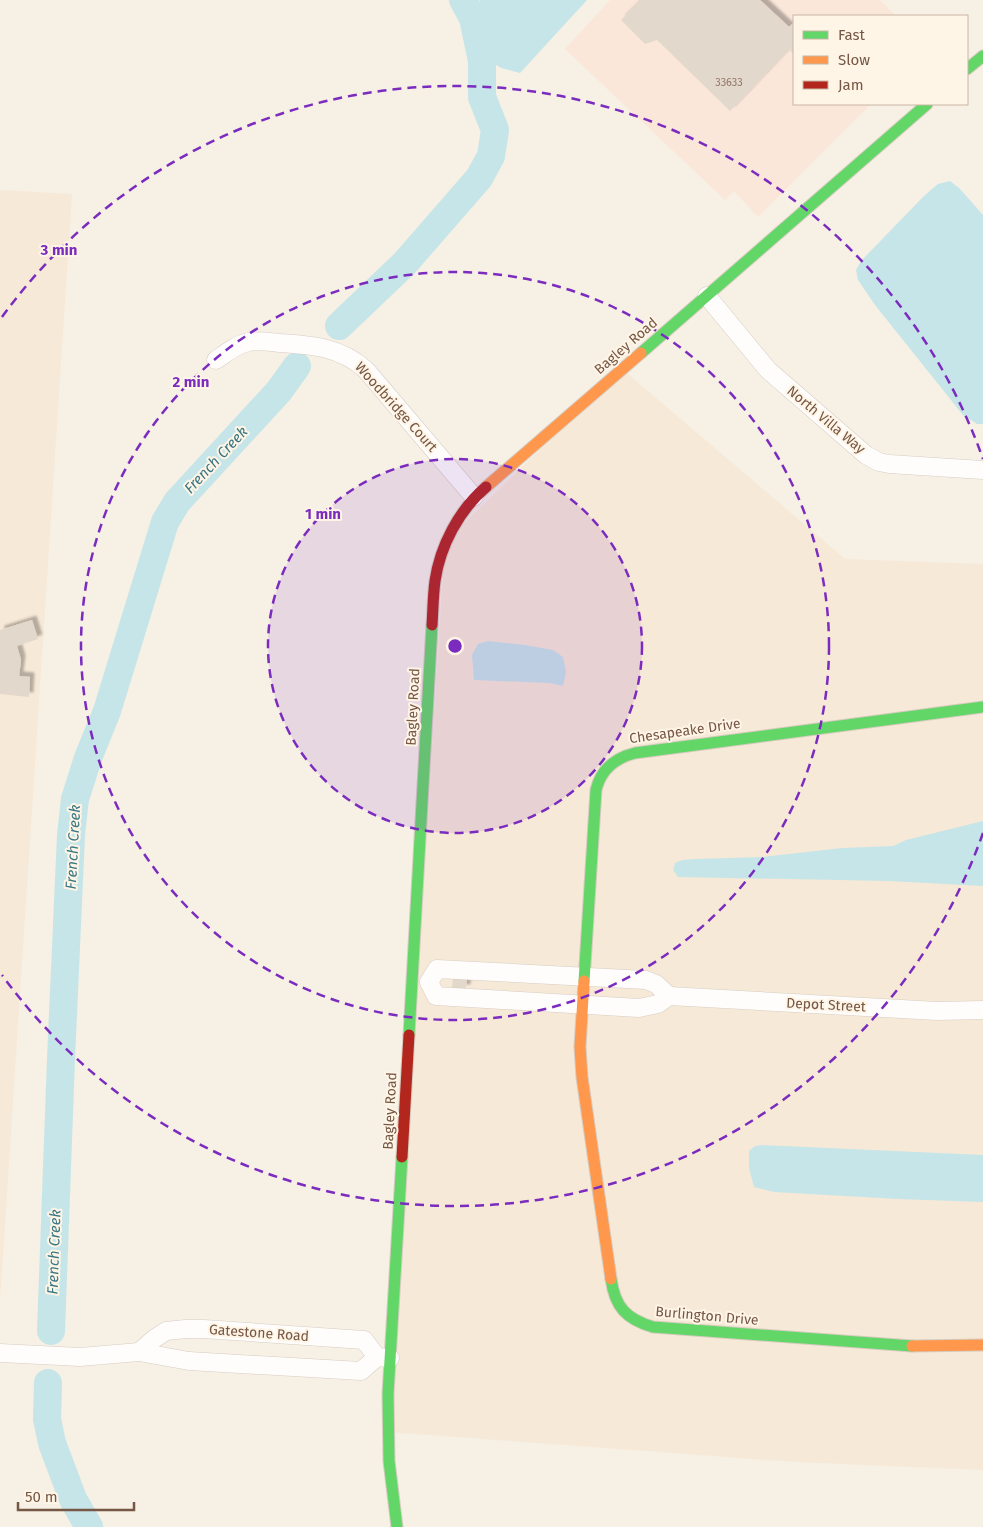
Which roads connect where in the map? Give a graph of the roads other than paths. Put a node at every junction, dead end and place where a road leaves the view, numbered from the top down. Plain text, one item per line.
1 (983, 56) edge
2 (968, 68) edge
3 (925, 105) edge
4 (707, 296) junction
5 (216, 360) dead end
6 (983, 470) edge
7 (474, 496) junction
8 (983, 707) edge
9 (585, 976) junction
10 (421, 981) junction
11 (668, 996) junction
12 (583, 1005) junction
13 (983, 1010) edge
14 (983, 1345) edge
15 (139, 1352) junction
16 (0, 1353) edge
17 (383, 1358) junction
18 (397, 1527) edge

1 - 2 street
3 - 4 street, Bagley Road
4 - 6 street, North Villa Way
4 - 7 street, Bagley Road
5 - 7 street, Woodbridge Court
7 - 10 street, Bagley Road
8 - 9 street, Chesapeake Drive
9 - 10 street
9 - 11 street
9 - 12 street, Burlington Drive
10 - 12 street, Depot Street
10 - 17 street, Bagley Road
11 - 12 street, Depot Street
11 - 13 street, Depot Street
12 - 14 street, Burlington Drive
15 - 16 street
15 - 17 street
15 - 17 street, Gatestone Road
17 - 18 street, Bagley Road

